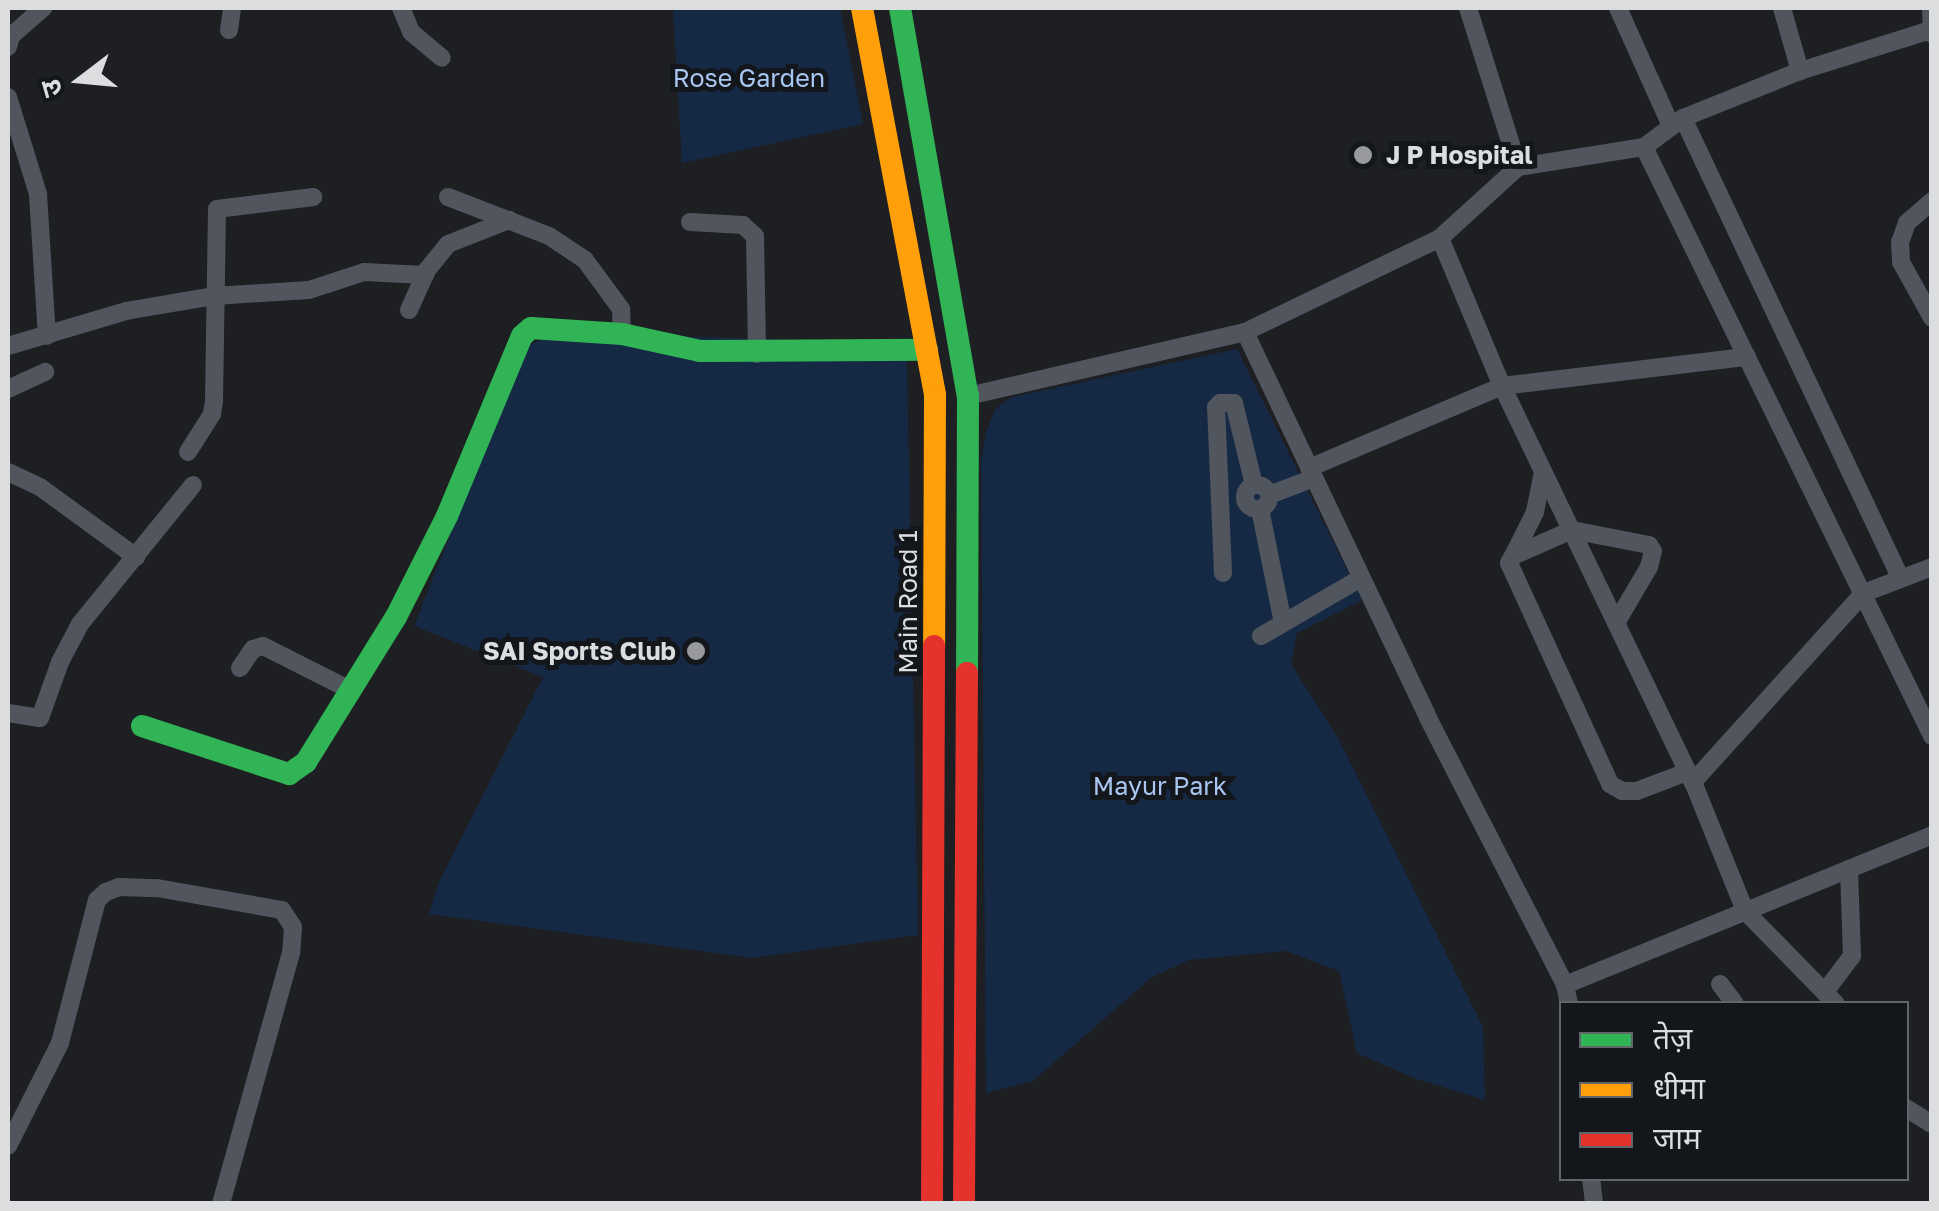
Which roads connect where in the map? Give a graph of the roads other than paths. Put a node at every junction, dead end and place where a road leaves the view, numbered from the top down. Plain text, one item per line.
1 (43, 8) edge
2 (232, 8) edge
3 (401, 8) edge
4 (862, 8) edge
5 (900, 8) edge
6 (1468, 8) edge
7 (1618, 8) edge
8 (1782, 8) edge
9 (1931, 8) edge
10 (228, 30) dead end
11 (1930, 32) edge
12 (8, 47) edge
13 (442, 58) dead end
14 (1800, 71) junction
15 (8, 97) edge
16 (1677, 122) junction
17 (1644, 147) junction
18 (1518, 167) junction
19 (314, 197) dead end
20 (448, 198) dead end
21 (1932, 202) edge
22 (508, 220) junction
23 (690, 222) dead end
24 (1440, 238) junction
25 (425, 275) junction
26 (215, 296) junction
27 (409, 310) dead end
28 (1932, 318) edge
29 (1245, 332) junction
30 (622, 334) junction
31 (47, 336) junction
32 (8, 346) edge
33 (927, 350) junction
34 (758, 354) junction
35 (1746, 357) junction
36 (45, 372) dead end
37 (1502, 386) junction
38 (8, 388) edge
39 (968, 396) junction
40 (188, 452) dead end
41 (8, 472) edge
42 (1544, 472) junction
43 (1311, 473) junction
44 (193, 485) dead end
45 (1257, 498) junction
46 (1220, 509) junction
47 (1572, 530) junction
48 (1513, 556) junction
49 (136, 557) junction
50 (1932, 567) edge
51 (1222, 574) dead end
52 (1900, 577) junction
53 (1361, 578) junction
54 (1864, 592) junction
55 (1283, 623) junction
56 (1616, 623) junction
57 (1261, 636) dead end
58 (240, 668) dead end
59 (352, 691) junction
60 (8, 713) edge
61 (142, 726) dead end
62 (1932, 736) edge
63 (1690, 777) junction
64 (1932, 836) edge
65 (1850, 869) junction
66 (1745, 911) junction
67 (1565, 984) junction
68 (1720, 984) dead end
69 (1831, 996) edge
70 (1568, 1001) edge
71 (1734, 1001) edge
72 (1909, 1110) edge
73 (1932, 1124) edge
74 (8, 1146) edge
75 (934, 1178) junction
76 (965, 1196) edge
77 (221, 1204) edge
78 (932, 1204) edge

1 - 12 street
2 - 10 street
3 - 13 street
4 - 33 main road, Main Road 1
5 - 39 main road
6 - 18 street
7 - 16 street
8 - 14 street
9 - 11 street
11 - 14 street
14 - 16 street
15 - 31 street
16 - 17 street
16 - 52 street
17 - 18 street
17 - 35 street
18 - 24 street
19 - 26 street
20 - 22 street
21 - 28 street
22 - 25 street
22 - 30 street
23 - 34 street
24 - 29 street
24 - 37 street
25 - 26 street
25 - 27 street
26 - 31 street
26 - 40 street
29 - 39 street
29 - 43 street
30 - 34 main road
30 - 59 main road
31 - 32 street
33 - 34 main road
33 - 75 main road, Main Road 1
35 - 37 street
35 - 54 street
36 - 38 street
37 - 42 street
37 - 43 street
39 - 76 main road
41 - 49 street
42 - 47 street
42 - 48 street
43 - 45 street
43 - 53 street
44 - 49 street
45 - 46 street
45 - 46 street
45 - 55 street
46 - 51 street
47 - 48 street
47 - 56 street
47 - 56 street
48 - 63 street
49 - 60 street
50 - 52 street
52 - 54 street
53 - 55 street
53 - 67 street
54 - 62 street
54 - 63 street
55 - 57 street
56 - 63 street
58 - 59 street
59 - 61 main road
63 - 66 street
64 - 65 street
65 - 66 street
65 - 69 street
66 - 67 street
66 - 69 street
67 - 70 street
68 - 71 street
72 - 73 street
74 - 77 street
75 - 76 main road
75 - 78 main road, Main Road 1

